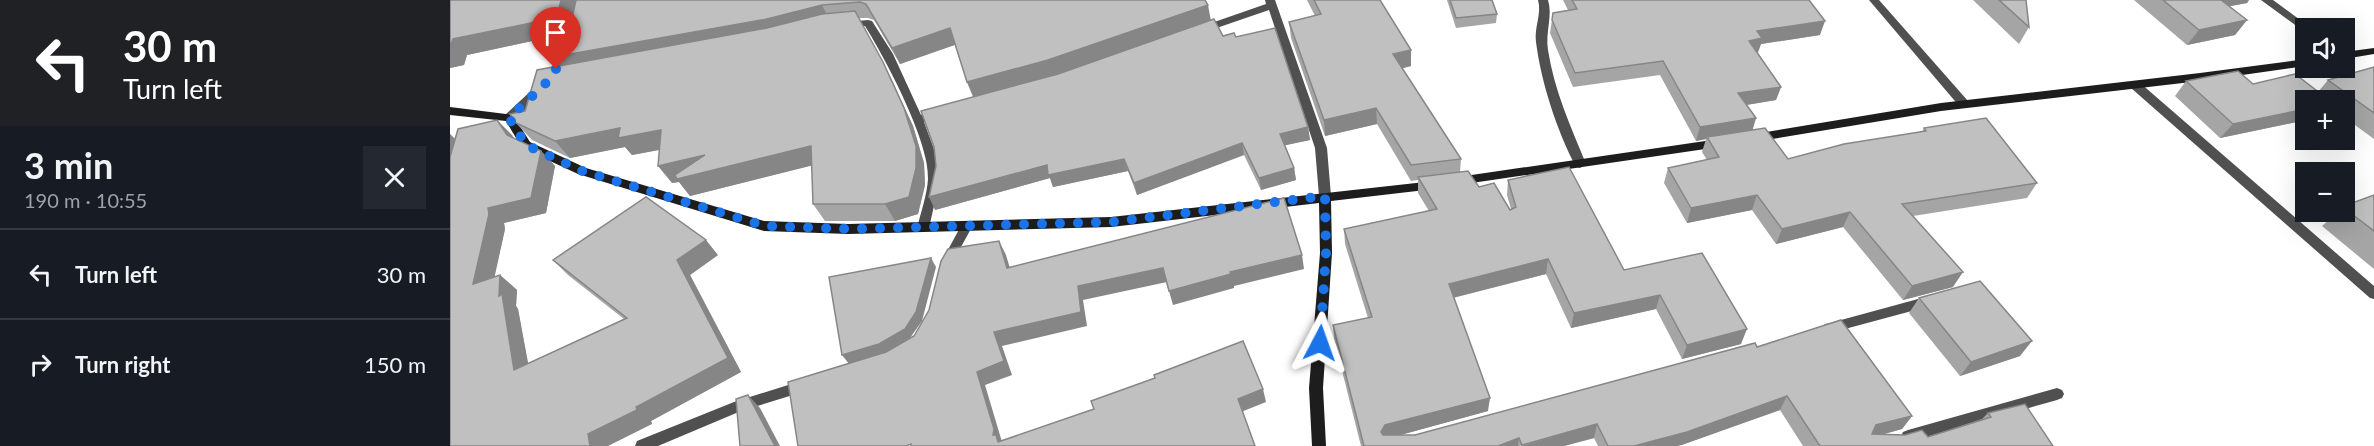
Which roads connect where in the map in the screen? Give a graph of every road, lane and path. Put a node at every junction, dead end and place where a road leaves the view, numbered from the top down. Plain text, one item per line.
1 (1543, 0) edge
2 (1874, 0) edge
3 (2266, 0) edge
4 (1271, 3) edge
5 (2295, 20) edge
6 (831, 26) edge
7 (1190, 35) edge
8 (2374, 51) edge
9 (2355, 54) edge
10 (2295, 63) edge
11 (547, 82) edge
12 (2135, 85) junction
13 (1964, 105) junction
14 (450, 111) edge
15 (950, 111) edge
16 (509, 118) junction
17 (918, 120) junction
18 (1580, 164) junction
19 (1325, 196) junction
20 (966, 227) junction
21 (923, 228) junction
22 (941, 274) edge
23 (2374, 294) edge
24 (1940, 298) edge
25 (1815, 332) edge
26 (814, 382) edge
27 (2057, 394) dead end
28 (1893, 440) edge
29 (642, 446) edge
30 (1319, 446) edge

1 - 18 street
2 - 13 street
3 - 5 street
4 - 7 street
4 - 19 street
6 - 17 street
8 - 9 main road
10 - 12 main road
11 - 16 street
12 - 13 main road
12 - 23 street
13 - 18 main road
14 - 16 main road
15 - 17 street
16 - 21 main road
17 - 21 street
18 - 19 main road
19 - 20 main road
19 - 30 main road
20 - 21 main road
20 - 22 street
24 - 25 street
26 - 29 street
27 - 28 street

